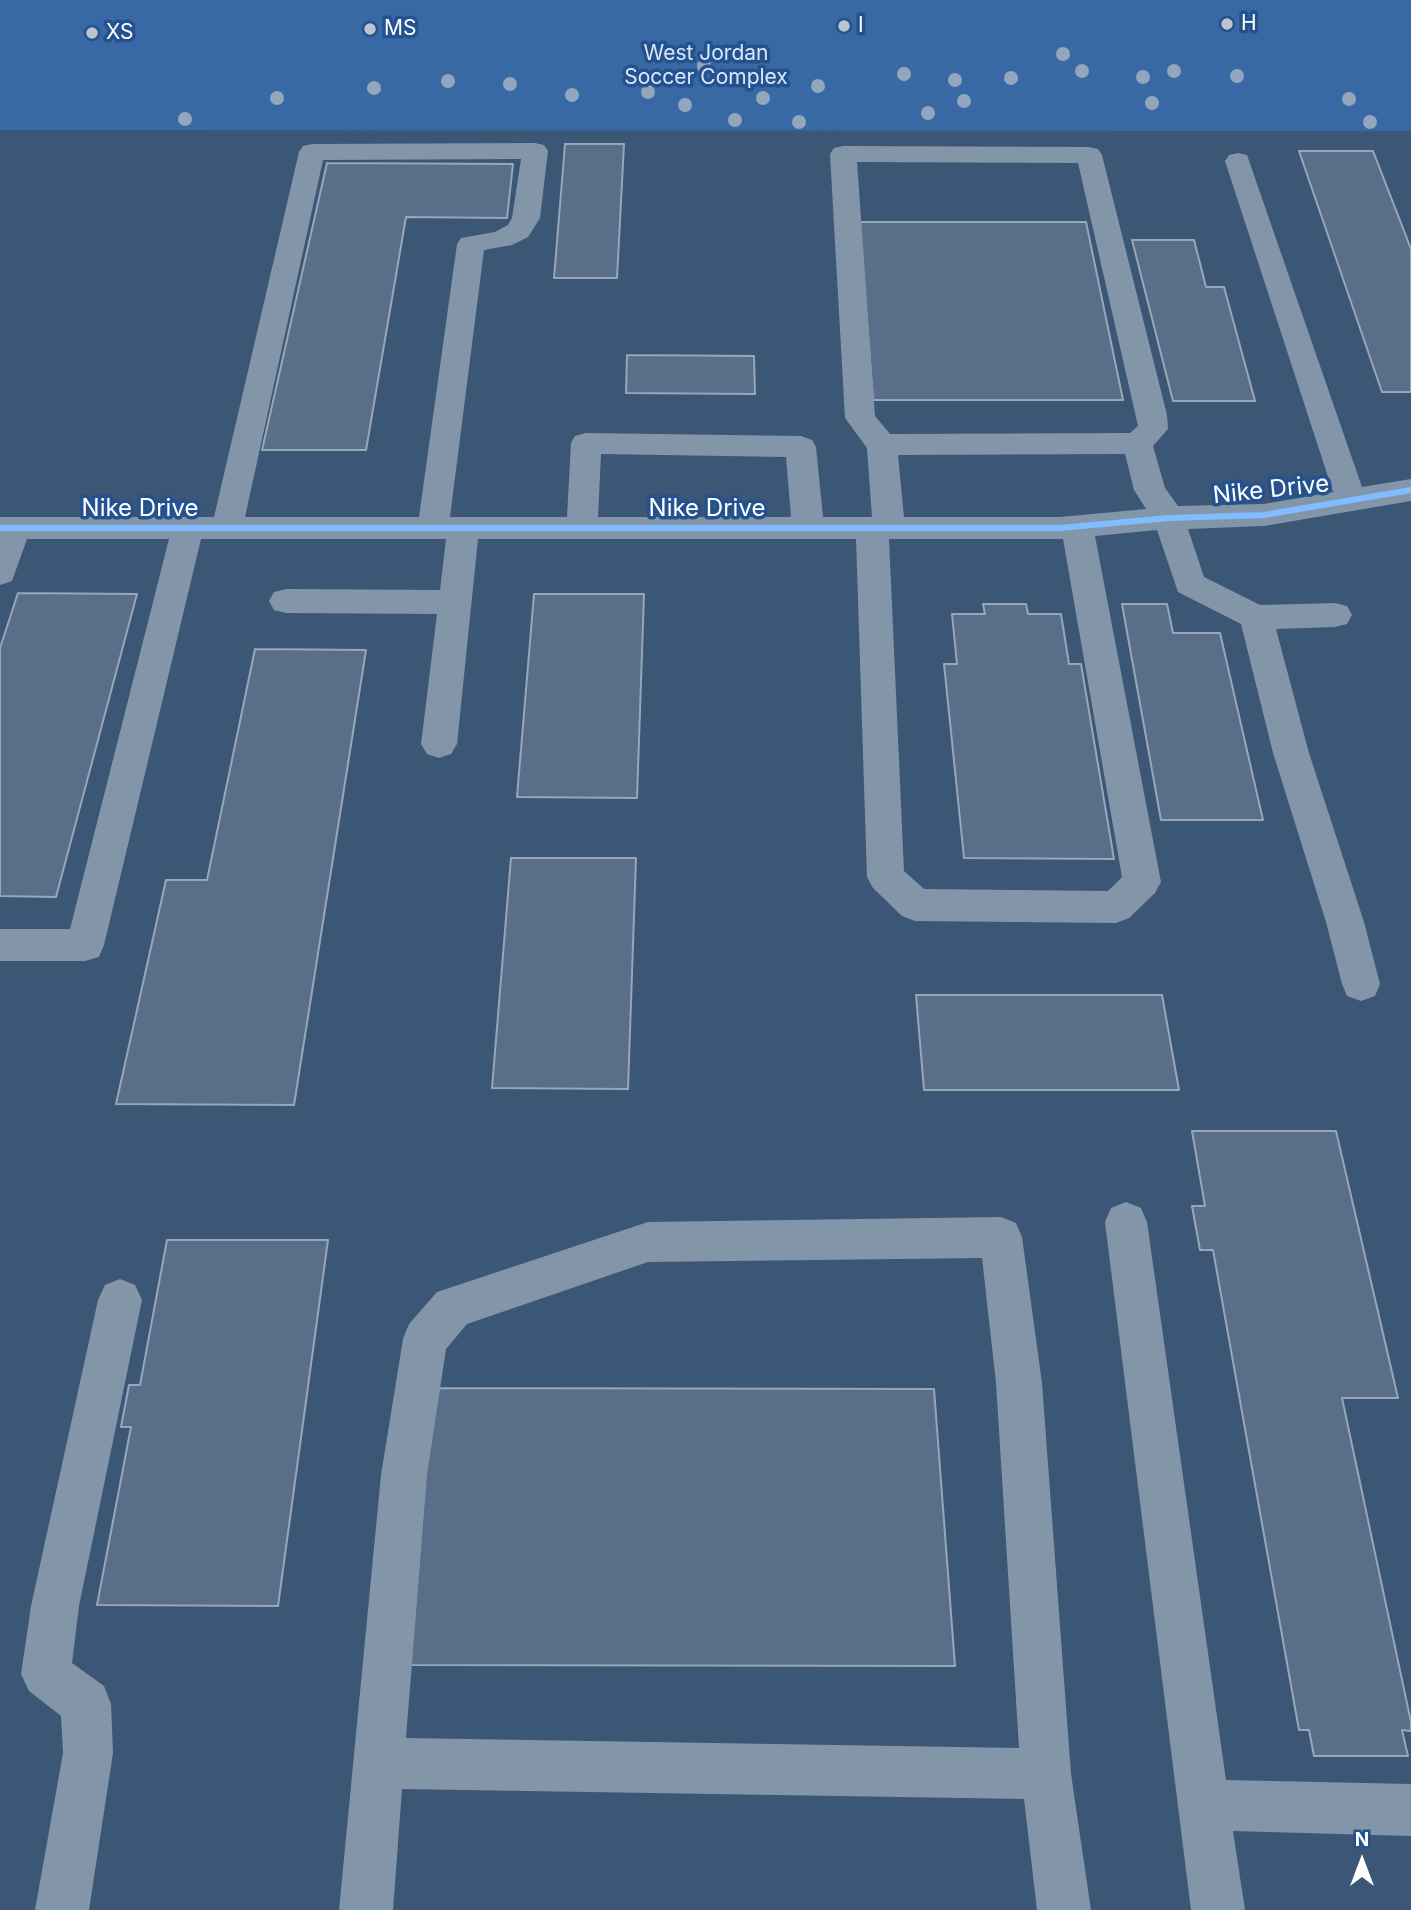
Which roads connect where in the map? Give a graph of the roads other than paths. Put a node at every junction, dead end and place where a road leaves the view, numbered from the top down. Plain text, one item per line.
1 (1238, 161) dead end
2 (1137, 443) junction
3 (883, 446) junction
4 (1411, 490) edge
5 (1351, 500) junction
6 (1169, 518) junction
7 (1077, 526) junction
8 (8, 528) edge
9 (188, 528) junction
10 (227, 528) junction
11 (448, 528) junction
12 (582, 528) junction
13 (808, 528) junction
14 (881, 528) junction
15 (0, 573) edge
16 (286, 601) dead end
17 (455, 602) junction
18 (1335, 615) dead end
19 (1256, 617) junction
20 (439, 744) dead end
21 (0, 946) edge
22 (1360, 984) dead end
23 (1126, 1222) dead end
24 (120, 1300) dead end
25 (380, 1763) junction
26 (1046, 1774) junction
27 (1204, 1805) junction
28 (1411, 1810) edge
29 (62, 1910) edge
30 (366, 1910) edge
31 (1064, 1910) edge
32 (1218, 1910) edge

1 - 5 street
2 - 3 street
2 - 3 street
2 - 6 street
3 - 14 street
4 - 5 street, Nike Drive
5 - 6 street, Nike Drive
6 - 7 street, Nike Drive
6 - 19 street
7 - 14 street, Nike Drive
7 - 14 street
8 - 9 street, Nike Drive
8 - 15 street
9 - 10 street, Nike Drive
9 - 21 street
10 - 11 street, Nike Drive
10 - 11 street
11 - 12 street, Nike Drive
11 - 17 street
12 - 13 street, Nike Drive
12 - 13 street
13 - 14 street, Nike Drive
16 - 17 street
17 - 20 street
18 - 19 street
19 - 22 street
23 - 27 street
24 - 29 street
25 - 26 street
25 - 26 street
25 - 30 street
26 - 31 street
27 - 28 street
27 - 32 street

